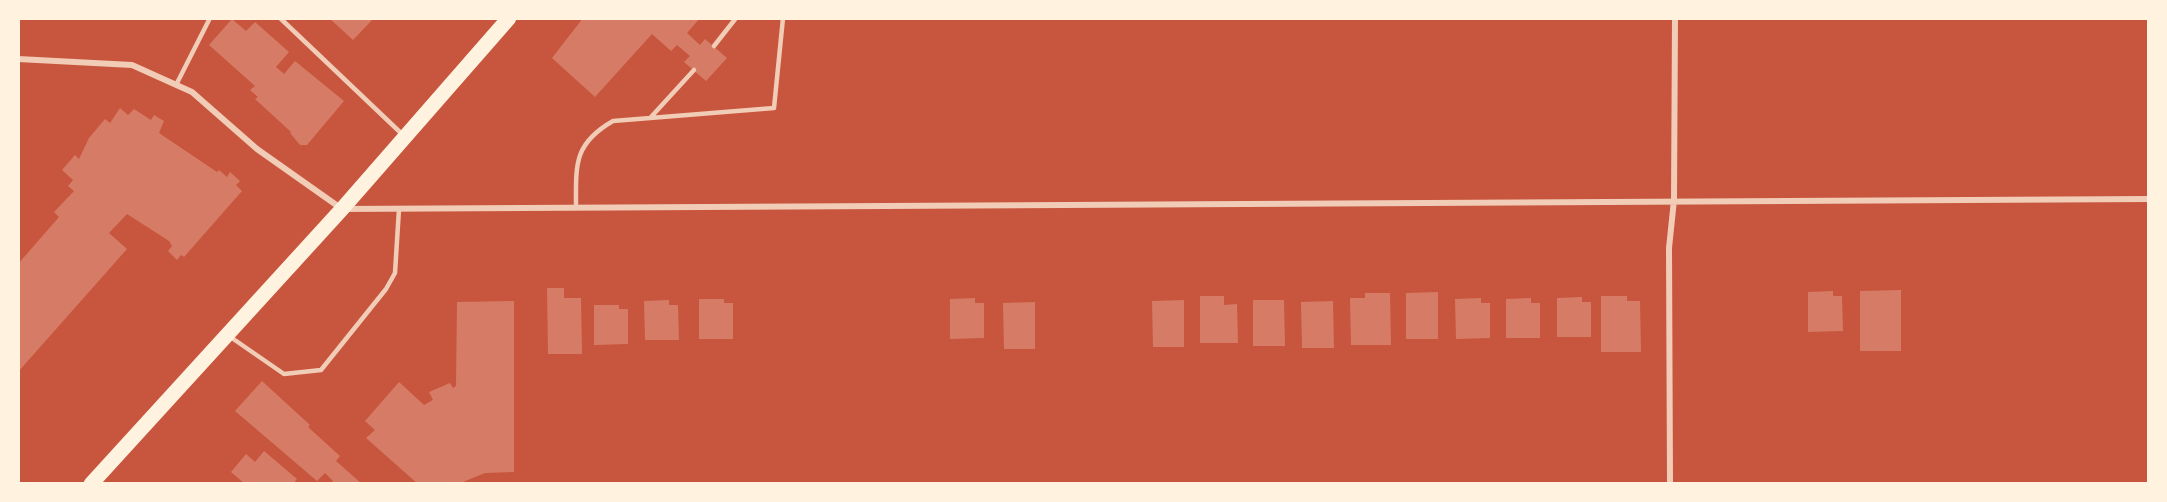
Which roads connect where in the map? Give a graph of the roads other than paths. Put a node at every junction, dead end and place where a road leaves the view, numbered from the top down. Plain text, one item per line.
1 (210, 18) edge
2 (280, 18) edge
3 (509, 18) edge
4 (736, 18) edge
5 (783, 18) edge
6 (1675, 18) edge
7 (714, 46) dead end
8 (18, 59) edge
9 (694, 70) dead end
10 (176, 85) junction
11 (650, 117) junction
12 (405, 137) junction
13 (2149, 199) edge
14 (1674, 200) junction
15 (399, 208) junction
16 (576, 208) junction
17 (342, 209) junction
18 (227, 335) junction
19 (91, 484) edge
20 (1670, 484) edge

1 - 10 lane
2 - 12 lane
3 - 12 main road
4 - 7 lane
5 - 11 lane
6 - 14 street
8 - 10 street
9 - 11 lane
10 - 17 street
11 - 16 lane
12 - 17 main road
13 - 14 street
14 - 16 street
14 - 20 street
15 - 16 street
15 - 17 street
15 - 18 lane
17 - 18 main road
18 - 19 main road

